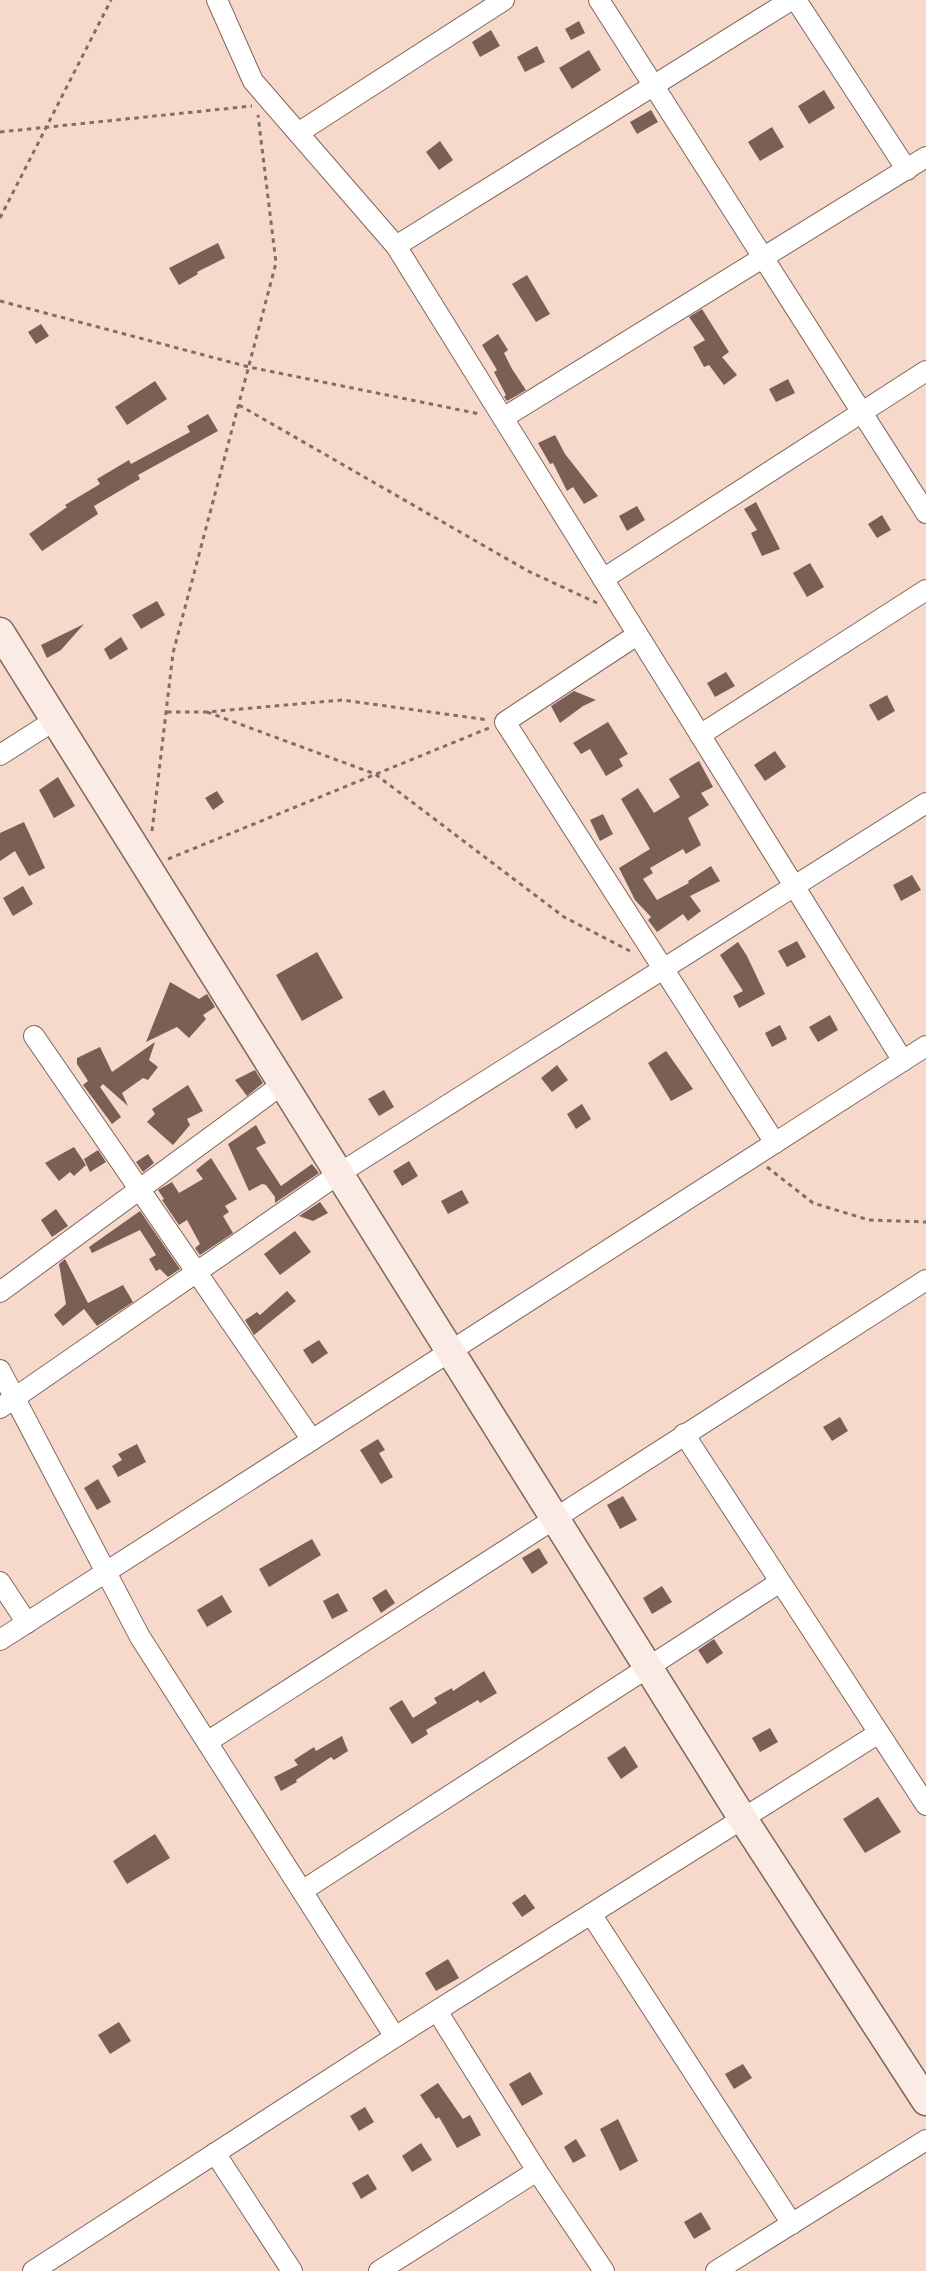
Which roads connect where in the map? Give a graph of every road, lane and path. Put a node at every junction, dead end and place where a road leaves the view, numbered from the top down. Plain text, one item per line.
1 (111, 0) edge
2 (217, 0) edge
3 (504, 0) edge
4 (599, 0) edge
5 (791, 0) edge
6 (796, 0) edge
7 (654, 85) junction
8 (44, 127) junction
9 (0, 132) edge
10 (298, 133) junction
11 (926, 157) edge
12 (907, 170) junction
13 (0, 218) edge
14 (396, 246) junction
15 (763, 258) junction
16 (0, 301) edge
17 (249, 367) junction
18 (926, 371) edge
19 (239, 405) junction
20 (862, 412) junction
21 (503, 418) junction
22 (926, 513) edge
23 (603, 579) junction
24 (926, 590) edge
25 (626, 617) junction
26 (0, 632) edge
27 (637, 635) junction
28 (166, 711) junction
29 (207, 712) junction
30 (55, 720) junction
31 (505, 722) junction
32 (700, 735) junction
33 (0, 755) edge
34 (375, 774) junction
35 (926, 803) edge
36 (152, 834) dead end
37 (148, 867) junction
38 (794, 886) junction
39 (634, 953) dead end
40 (664, 969) junction
41 (34, 1036) dead end
42 (926, 1046) edge
43 (903, 1061) junction
44 (284, 1083) junction
45 (775, 1143) junction
46 (754, 1156) junction
47 (340, 1173) junction
48 (140, 1189) junction
49 (926, 1222) edge
50 (197, 1272) junction
51 (926, 1280) edge
52 (0, 1292) edge
53 (452, 1350) junction
54 (0, 1370) edge
55 (7, 1403) edge
56 (684, 1434) junction
57 (312, 1440) junction
58 (555, 1517) junction
59 (106, 1572) junction
60 (780, 1581) junction
61 (0, 1582) edge
62 (27, 1623) junction
63 (0, 1641) edge
64 (648, 1667) junction
65 (879, 1733) junction
66 (207, 1742) junction
67 (926, 1805) edge
68 (743, 1819) junction
69 (303, 1891) junction
70 (591, 1914) junction
71 (437, 2011) junction
72 (395, 2037) junction
73 (926, 2101) edge
74 (926, 2140) edge
75 (215, 2153) junction
76 (537, 2171) junction
77 (792, 2224) junction
78 (33, 2271) edge
79 (292, 2271) edge
80 (379, 2271) edge
81 (604, 2271) edge
82 (716, 2271) edge

1 - 8 path
2 - 10 street
3 - 10 street
4 - 7 street
5 - 7 street
6 - 12 street
7 - 14 street
7 - 15 street
8 - 9 path
8 - 13 path
8 - 17 path
10 - 14 street
11 - 12 street
12 - 15 street
14 - 21 street
15 - 20 street
15 - 21 street
16 - 17 path
17 - 19 path
17 - 21 path
18 - 20 street
19 - 25 path
19 - 28 path
20 - 22 street
20 - 23 street
21 - 23 street
23 - 25 street
24 - 32 street
25 - 27 street
26 - 30 street
27 - 31 street
27 - 32 street
28 - 29 path
28 - 36 path
29 - 31 path
29 - 34 path
30 - 33 street
30 - 37 street
31 - 34 path
31 - 40 street
32 - 38 street
34 - 37 path
34 - 39 path
35 - 38 street
37 - 44 street
38 - 40 street
38 - 43 street
40 - 45 street
40 - 47 street
41 - 48 street
42 - 43 street
43 - 45 street
44 - 47 street
44 - 48 street
45 - 46 street
46 - 49 path
46 - 53 street
47 - 50 street
47 - 53 street
48 - 50 street
48 - 52 street
50 - 55 street
50 - 57 street
51 - 56 street
53 - 57 street
53 - 58 street
54 - 55 street
55 - 59 street
56 - 58 street
56 - 60 street
57 - 59 street
58 - 64 street
58 - 66 street
59 - 62 street
59 - 66 street
60 - 64 street
60 - 65 street
61 - 62 street
62 - 63 street
64 - 68 street
64 - 69 street
65 - 67 street
65 - 68 street
66 - 69 street
68 - 70 street
68 - 73 street
69 - 72 street
70 - 71 street
70 - 77 street
71 - 72 street
71 - 76 street
72 - 75 street
74 - 77 street
75 - 78 street
75 - 79 street
76 - 80 street
76 - 81 street
77 - 82 street

